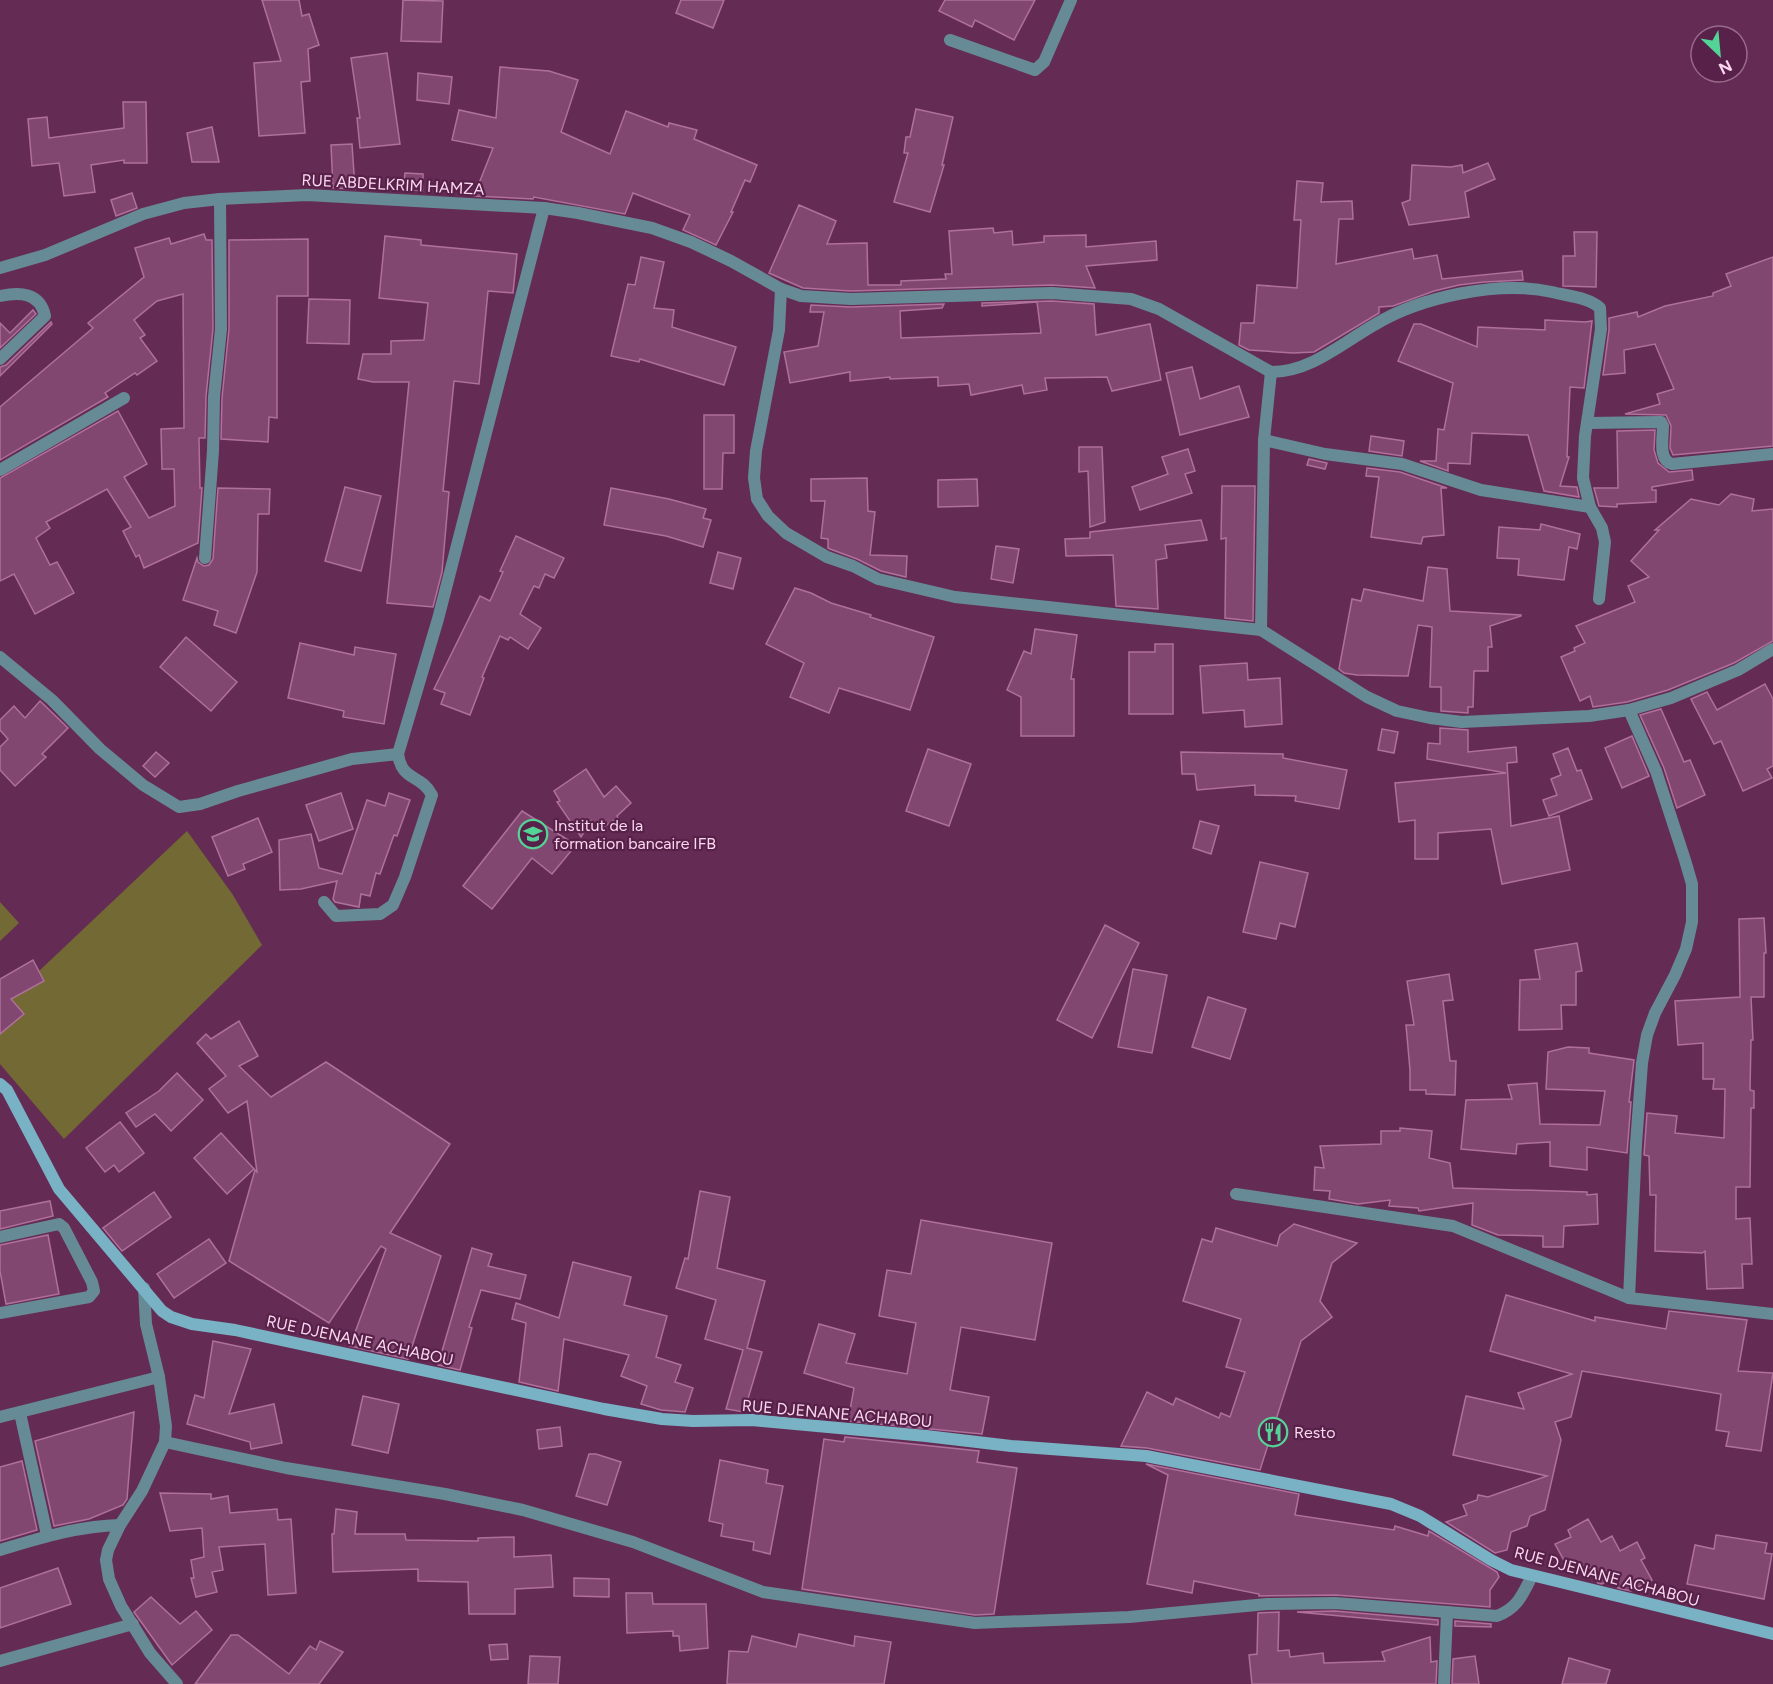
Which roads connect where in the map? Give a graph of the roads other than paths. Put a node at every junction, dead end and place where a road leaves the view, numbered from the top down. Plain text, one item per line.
1 (1071, 0) edge
2 (950, 40) dead end
3 (220, 199) junction
4 (544, 208) junction
5 (0, 268) edge
6 (781, 289) junction
7 (0, 296) edge
8 (0, 359) edge
9 (1270, 372) junction
10 (124, 398) dead end
11 (1587, 423) junction
12 (1264, 440) junction
13 (1773, 454) edge
14 (0, 470) edge
15 (1590, 507) junction
16 (205, 558) dead end
17 (1599, 599) dead end
18 (1262, 630) junction
19 (1772, 652) edge
20 (0, 657) edge
21 (1629, 710) junction
22 (398, 754) junction
23 (324, 902) dead end
24 (0, 1084) edge
25 (1236, 1194) dead end
26 (0, 1237) edge
27 (144, 1288) junction
28 (1629, 1298) junction
29 (0, 1313) edge
30 (1773, 1314) edge
31 (159, 1377) junction
32 (20, 1413) junction
33 (0, 1417) edge
34 (165, 1442) junction
35 (120, 1525) junction
36 (46, 1536) junction
37 (0, 1550) edge
38 (1532, 1576) junction
39 (1447, 1613) junction
40 (133, 1624) junction
41 (1773, 1634) edge
42 (0, 1661) edge
43 (177, 1684) edge
44 (1444, 1684) edge

1 - 2 street
3 - 4 street, RUE ABDELKRIM HAMZA
3 - 5 street, RUE ABDELKRIM HAMZA
3 - 16 street
4 - 6 street, RUE ABDELKRIM HAMZA
4 - 22 street
6 - 9 street, RUE ABDELKRIM HAMZA
6 - 18 street
7 - 8 street
9 - 11 street
9 - 12 street
10 - 14 street
11 - 13 street
11 - 15 street
12 - 15 street
12 - 18 street
15 - 17 street
18 - 21 street
19 - 21 street
20 - 22 street
21 - 28 street
22 - 23 street
24 - 27 main road, RUE DJENANE ACHABOU
25 - 28 street
26 - 29 street
27 - 31 street
27 - 38 main road, RUE DJENANE ACHABOU
28 - 30 street
31 - 32 street
31 - 34 street
32 - 33 street
32 - 36 street
34 - 35 street
34 - 39 street
35 - 36 street
35 - 40 street
36 - 37 street
38 - 39 street
38 - 41 main road, RUE DJENANE ACHABOU
39 - 44 street
40 - 42 street
40 - 43 street

